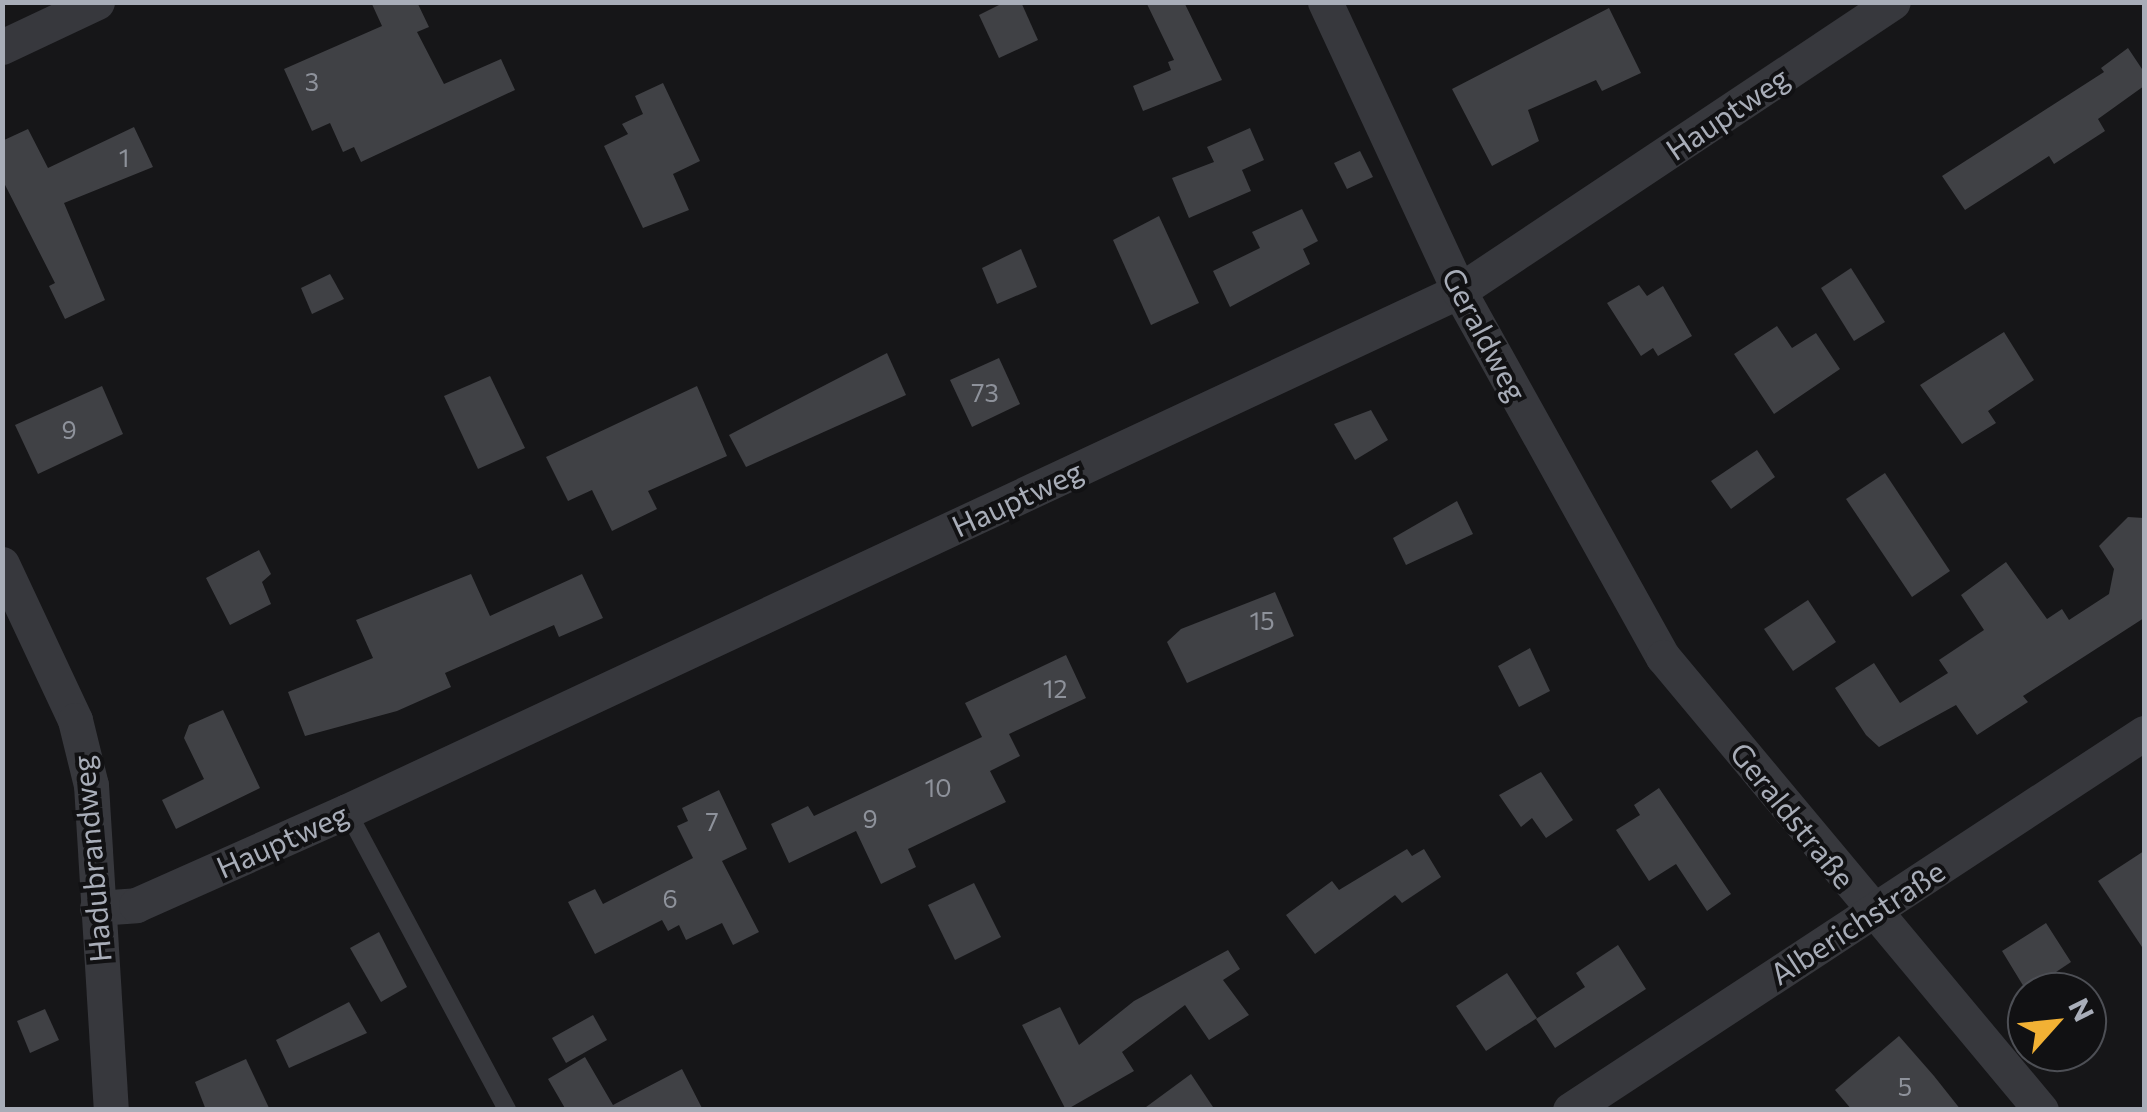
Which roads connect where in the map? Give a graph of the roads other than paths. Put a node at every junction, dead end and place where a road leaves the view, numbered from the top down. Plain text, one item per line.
1 (97, 2) edge
2 (1325, 2) edge
3 (1893, 2) edge
4 (2, 47) edge
5 (1459, 291) junction
6 (2, 564) edge
7 (1663, 657) joint
8 (2144, 734) edge
9 (347, 811) junction
10 (97, 908) junction
11 (1872, 912) junction
12 (112, 1110) edge
13 (507, 1110) edge
14 (1570, 1110) edge
15 (2042, 1110) edge

1 - 4 street
2 - 5 street, Geraldweg
3 - 5 street, Hauptweg
5 - 7 street, Geraldweg
5 - 9 street, Hauptweg
6 - 10 street, Hadubrandweg
7 - 11 street, Geraldstraße
8 - 11 street, Alberichstraße
9 - 10 street, Hauptweg
9 - 13 lane
10 - 12 street, Hadubrandweg
11 - 14 street, Alberichstraße
11 - 15 street, Geraldstraße

